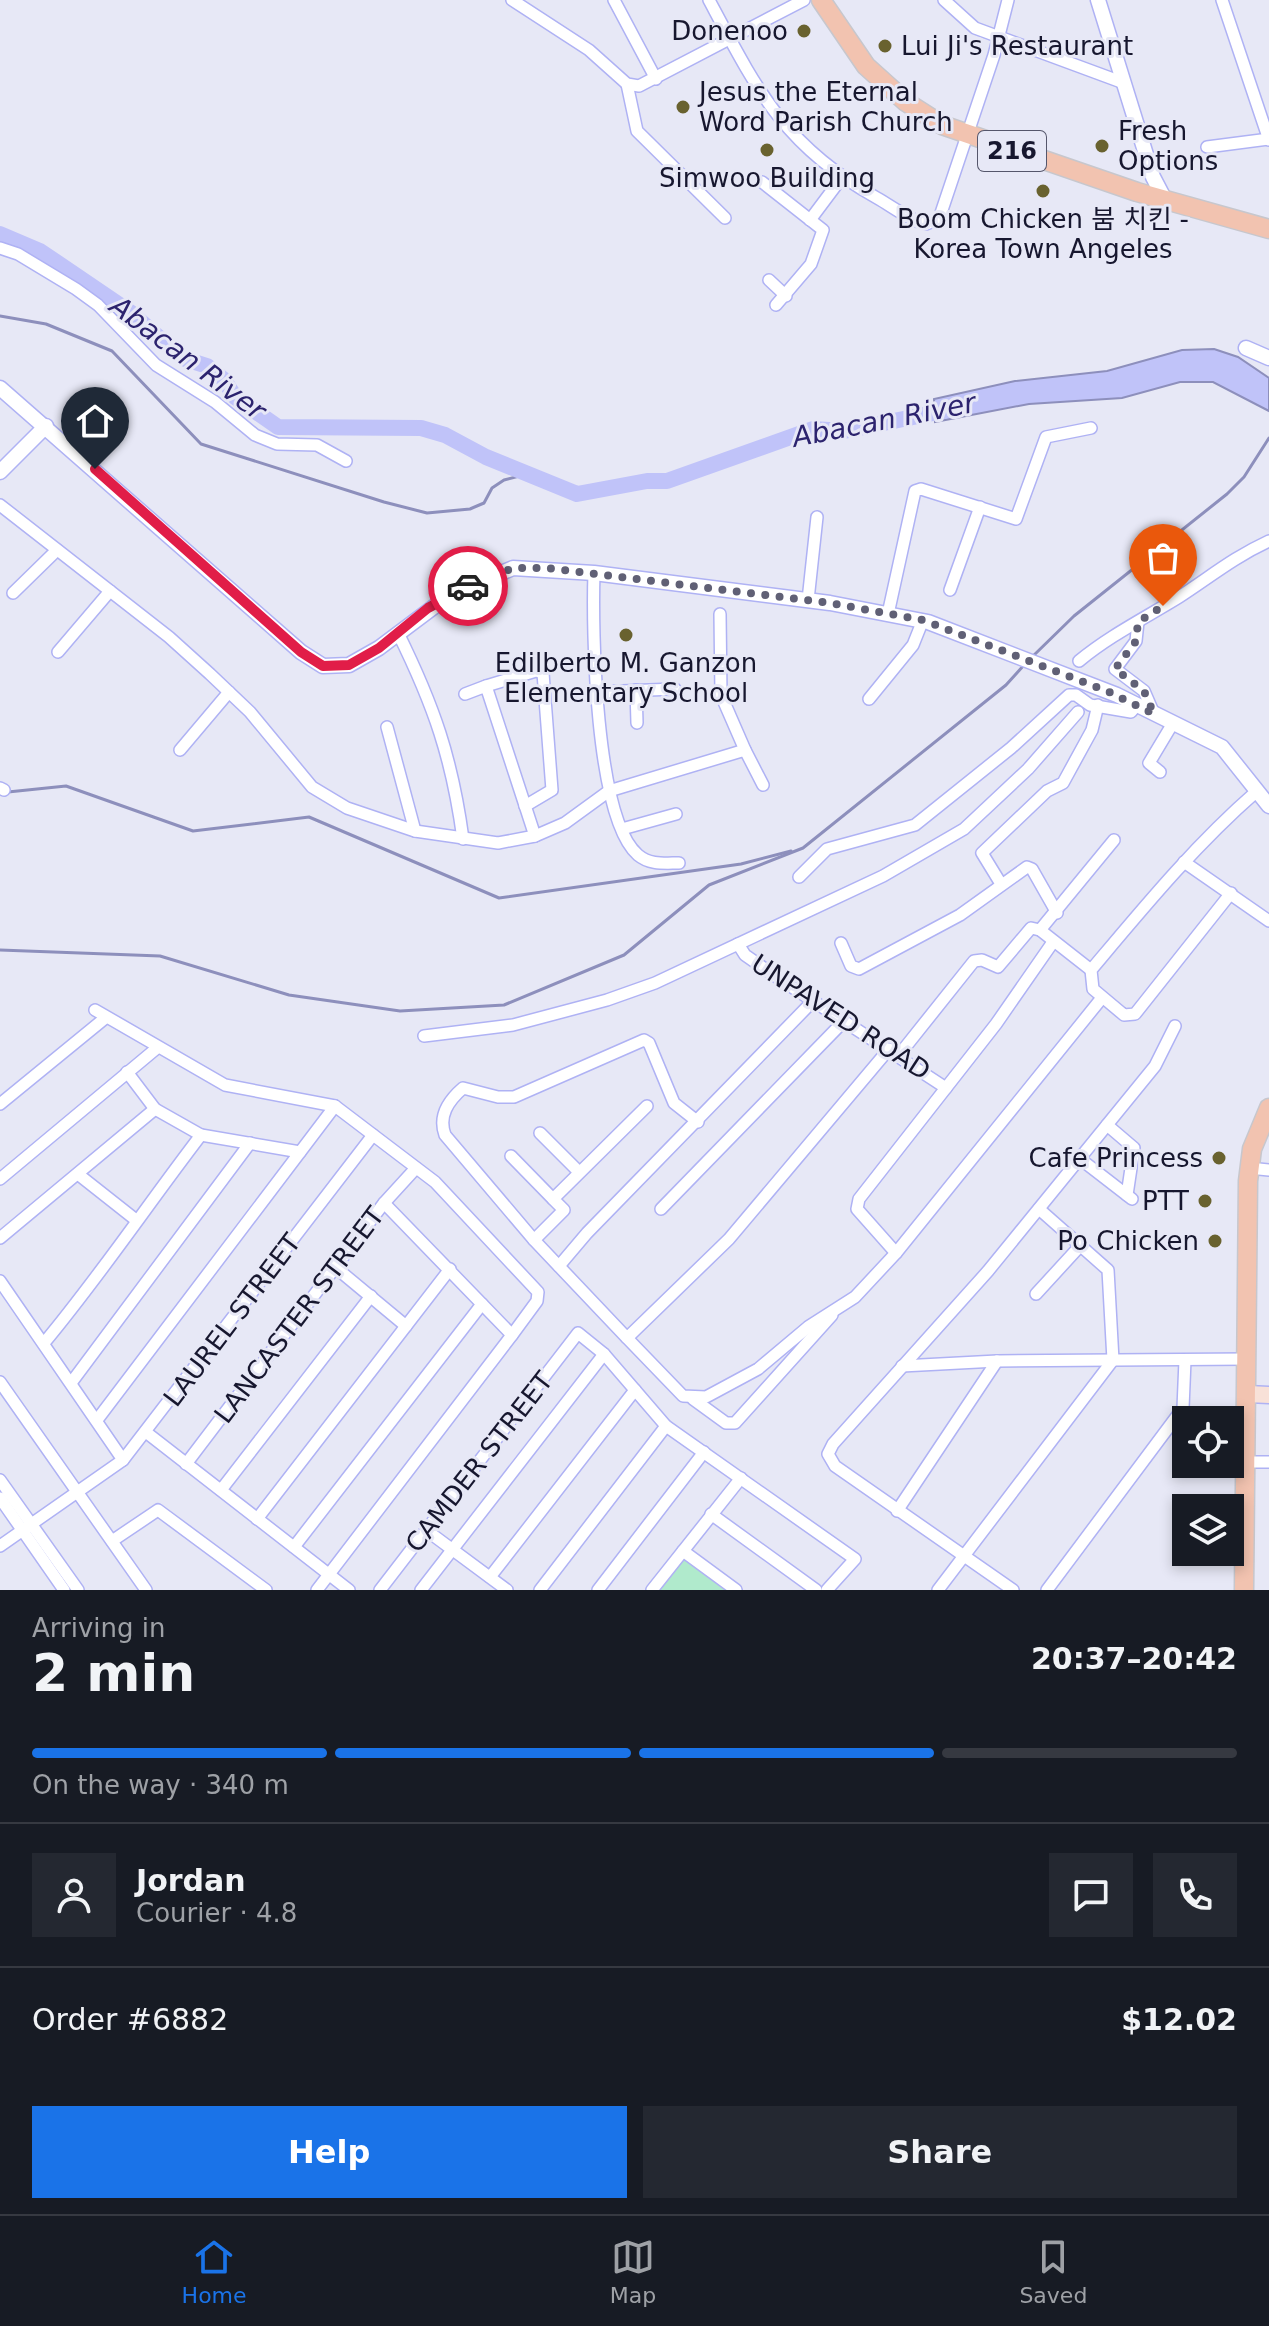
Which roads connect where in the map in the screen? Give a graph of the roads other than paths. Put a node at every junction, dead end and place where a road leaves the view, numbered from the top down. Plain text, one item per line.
1 (512, 0) edge
2 (614, 0) edge
3 (709, 0) edge
4 (804, 0) edge
5 (821, 0) edge
6 (944, 0) edge
7 (1008, 0) edge
8 (1098, 0) edge
9 (1222, 0) edge
10 (999, 37) junction
11 (730, 40) junction
12 (656, 79) junction
13 (1124, 83) junction
14 (627, 84) junction
15 (966, 136) junction
16 (1268, 136) edge
17 (1207, 147) dead end
18 (843, 176) junction
19 (762, 182) dead end
20 (1165, 200) junction
21 (725, 218) dead end
22 (810, 220) junction
23 (1261, 228) edge
24 (1269, 239) edge
25 (0, 248) edge
26 (769, 280) dead end
27 (786, 296) junction
28 (776, 305) dead end
29 (1246, 348) dead end
30 (1269, 358) edge
31 (0, 388) edge
32 (46, 426) junction
33 (1091, 428) dead end
34 (346, 461) dead end
35 (0, 472) edge
36 (0, 505) edge
37 (980, 507) junction
38 (817, 517) dead end
39 (1269, 541) edge
40 (57, 550) junction
41 (594, 573) junction
42 (950, 590) dead end
43 (110, 591) junction
44 (13, 593) dead end
45 (808, 600) junction
46 (720, 614) dead end
47 (888, 614) junction
48 (925, 621) junction
49 (1138, 622) junction
50 (398, 633) junction
51 (58, 652) dead end
52 (1079, 661) dead end
53 (486, 686) junction
54 (675, 689) dead end
55 (636, 690) junction
56 (229, 692) junction
57 (597, 692) junction
58 (465, 694) dead end
59 (869, 699) dead end
60 (1098, 705) junction
61 (1137, 705) junction
62 (1078, 712) dead end
63 (1154, 714) junction
64 (637, 723) dead end
65 (1173, 723) junction
66 (387, 727) dead end
67 (180, 750) dead end
68 (745, 750) junction
69 (1160, 772) dead end
70 (763, 785) dead end
71 (609, 791) junction
72 (1257, 791) junction
73 (525, 806) junction
74 (1269, 806) edge
75 (676, 814) dead end
76 (622, 829) junction
77 (415, 831) junction
78 (535, 836) junction
79 (463, 839) junction
80 (1114, 840) dead end
81 (1184, 862) junction
82 (679, 863) dead end
83 (799, 877) dead end
84 (1001, 884) junction
85 (1231, 893) junction
86 (1057, 913) junction
87 (1269, 921) edge
88 (1040, 930) junction
89 (1053, 942) junction
90 (841, 943) dead end
91 (738, 944) junction
92 (1091, 970) junction
93 (1101, 999) junction
94 (812, 1002) junction
95 (842, 1023) junction
96 (1175, 1026) dead end
97 (424, 1036) dead end
98 (157, 1048) junction
99 (894, 1052) junction
100 (127, 1072) junction
101 (946, 1088) junction
102 (0, 1104) edge
103 (335, 1106) junction
104 (647, 1106) dead end
105 (1269, 1108) edge
106 (155, 1109) junction
107 (698, 1122) junction
108 (1107, 1125) junction
109 (540, 1133) dead end
110 (201, 1135) junction
111 (373, 1135) junction
112 (250, 1143) junction
113 (300, 1152) junction
114 (511, 1156) dead end
115 (1079, 1158) junction
116 (416, 1168) junction
117 (1249, 1168) junction
118 (1269, 1170) edge
119 (579, 1172) junction
120 (79, 1175) junction
121 (0, 1179) edge
122 (553, 1199) junction
123 (384, 1203) junction
124 (661, 1209) dead end
125 (1039, 1209) junction
126 (136, 1220) junction
127 (0, 1238) edge
128 (534, 1240) junction
129 (1080, 1246) junction
130 (896, 1253) junction
131 (559, 1266) junction
132 (335, 1267) junction
133 (450, 1269) junction
134 (0, 1281) edge
135 (1036, 1294) dead end
136 (371, 1296) junction
137 (482, 1304) junction
138 (838, 1309) junction
139 (406, 1326) junction
140 (512, 1335) junction
141 (627, 1338) junction
142 (44, 1343) junction
143 (604, 1354) junction
144 (1247, 1359) junction
145 (1113, 1360) junction
146 (1185, 1360) junction
147 (997, 1361) junction
148 (902, 1366) junction
149 (0, 1382) edge
150 (71, 1383) junction
151 (635, 1390) junction
152 (1248, 1394) junction
153 (1269, 1395) edge
154 (693, 1399) junction
155 (97, 1420) junction
156 (666, 1426) junction
157 (147, 1433) junction
158 (704, 1452) junction
159 (123, 1460) junction
160 (1246, 1462) junction
161 (1269, 1462) edge
162 (186, 1464) junction
163 (741, 1478) junction
164 (0, 1480) edge
165 (221, 1490) junction
166 (77, 1491) junction
167 (0, 1498) edge
168 (897, 1511) junction
169 (711, 1514) junction
170 (257, 1519) junction
171 (26, 1527) junction
172 (426, 1530) junction
173 (112, 1541) junction
174 (0, 1546) edge
175 (294, 1547) junction
176 (454, 1549) junction
177 (683, 1551) junction
178 (963, 1556) junction
179 (328, 1574) junction
180 (490, 1577) junction
181 (424, 1589) edge
182 (64, 1590) edge
183 (78, 1590) edge
184 (146, 1590) edge
185 (266, 1590) edge
186 (317, 1590) edge
187 (349, 1590) edge
188 (380, 1590) edge
189 (507, 1590) edge
190 (540, 1590) edge
191 (598, 1590) edge
192 (652, 1590) edge
193 (736, 1590) edge
194 (816, 1590) edge
195 (827, 1590) edge
196 (938, 1590) edge
197 (1013, 1590) edge
198 (1047, 1590) edge
199 (1244, 1590) edge

1 - 14 street
2 - 12 street
3 - 11 street
4 - 11 street
5 - 15 main road, 216
6 - 10 street
7 - 10 street
8 - 13 street
9 - 16 street
10 - 13 street
10 - 15 street
11 - 12 street
11 - 18 street
12 - 14 street
13 - 20 street
14 - 21 street
15 - 18 street
15 - 20 main road, 216
16 - 17 street
18 - 22 street
19 - 22 street
20 - 23 main road, 216
22 - 27 street
23 - 24 main road, 216
25 - 34 street
26 - 27 street
27 - 28 street
29 - 30 street
31 - 32 street
32 - 35 street
32 - 50 street
33 - 37 street
36 - 40 street
37 - 42 street
37 - 47 street
38 - 45 street
39 - 49 street
40 - 43 street
40 - 44 street
41 - 45 street
41 - 50 street
41 - 57 street
43 - 51 street
43 - 56 street
45 - 47 street
46 - 68 street
47 - 48 street
48 - 59 street
48 - 61 street
49 - 52 street
49 - 63 street
50 - 79 street
53 - 58 street
53 - 73 street
53 - 73 street
54 - 55 street
55 - 57 street
55 - 64 street
56 - 67 street
56 - 77 street
57 - 71 street
60 - 61 street
60 - 83 street
60 - 84 street
61 - 63 street
62 - 91 street
63 - 65 street
65 - 69 street
65 - 72 street
66 - 77 street
68 - 70 street
68 - 71 street
71 - 76 street
71 - 78 street
72 - 74 street
72 - 81 street
73 - 78 street
75 - 76 street
76 - 82 street
77 - 79 street
78 - 79 street
80 - 86 street
81 - 85 street
81 - 92 street
84 - 86 street
84 - 90 street
85 - 87 street
85 - 93 street
86 - 88 street
88 - 89 street
88 - 99 street
89 - 92 street
89 - 101 street
91 - 94 street, UNPAVED ROAD
91 - 97 street
92 - 93 street
93 - 130 street
94 - 95 street, UNPAVED ROAD
94 - 107 street
95 - 99 street, UNPAVED ROAD
95 - 124 street
96 - 108 street
98 - 100 street
98 - 102 street
98 - 103 street
99 - 101 street, UNPAVED ROAD
99 - 141 street
100 - 106 street
100 - 121 street
101 - 130 street
103 - 111 street
103 - 113 street
104 - 119 street
105 - 117 main road
106 - 110 street
106 - 120 street
107 - 128 street
107 - 131 street
108 - 115 street
108 - 115 street
109 - 119 street
110 - 112 street
110 - 126 street
111 - 116 street
111 - 157 street, LAUREL STREET
112 - 113 street
112 - 150 street
113 - 155 street
114 - 122 street
115 - 125 street
116 - 123 street, LANCASTER STREET
116 - 140 street
117 - 118 street
117 - 144 main road
119 - 122 street
120 - 126 street
120 - 127 street
122 - 128 street
123 - 132 street, LANCASTER STREET
123 - 133 street
125 - 129 street
125 - 148 street
126 - 142 street
128 - 131 street
129 - 135 street
129 - 145 street
130 - 138 street
131 - 141 street
132 - 136 street
132 - 162 street, LANCASTER STREET
133 - 137 street
133 - 139 street
134 - 142 street
136 - 139 street
136 - 165 street
137 - 140 street
137 - 175 street
138 - 154 street
138 - 154 street
139 - 170 street
140 - 179 street
141 - 154 street
142 - 150 street
143 - 151 street
143 - 172 street, CAMDER STREET
143 - 176 street
144 - 146 street
144 - 152 main road
145 - 146 street
145 - 147 street
145 - 178 street
146 - 198 street
147 - 148 street
147 - 168 street
148 - 168 street
149 - 166 street
150 - 155 street
151 - 156 street
151 - 180 street
152 - 153 main road
152 - 160 main road
155 - 159 street
156 - 158 street
156 - 190 street
157 - 159 street, LAUREL STREET
157 - 162 street
158 - 163 street
158 - 191 street
159 - 166 street, LAUREL STREET
160 - 161 street
160 - 199 main road
162 - 165 street
163 - 169 street
163 - 195 street
164 - 171 street
165 - 170 street
166 - 171 street, LAUREL STREET
166 - 173 street
167 - 171 street
168 - 178 street
169 - 177 street
169 - 194 street
170 - 175 street
171 - 174 street, LAUREL STREET
171 - 182 street
171 - 183 street
172 - 176 street
172 - 188 street, CAMDER STREET
173 - 184 street
173 - 185 street
175 - 179 street
176 - 180 street
176 - 181 street
177 - 192 street
177 - 193 street
178 - 196 street
178 - 197 street
179 - 186 street
179 - 187 street
180 - 189 street

